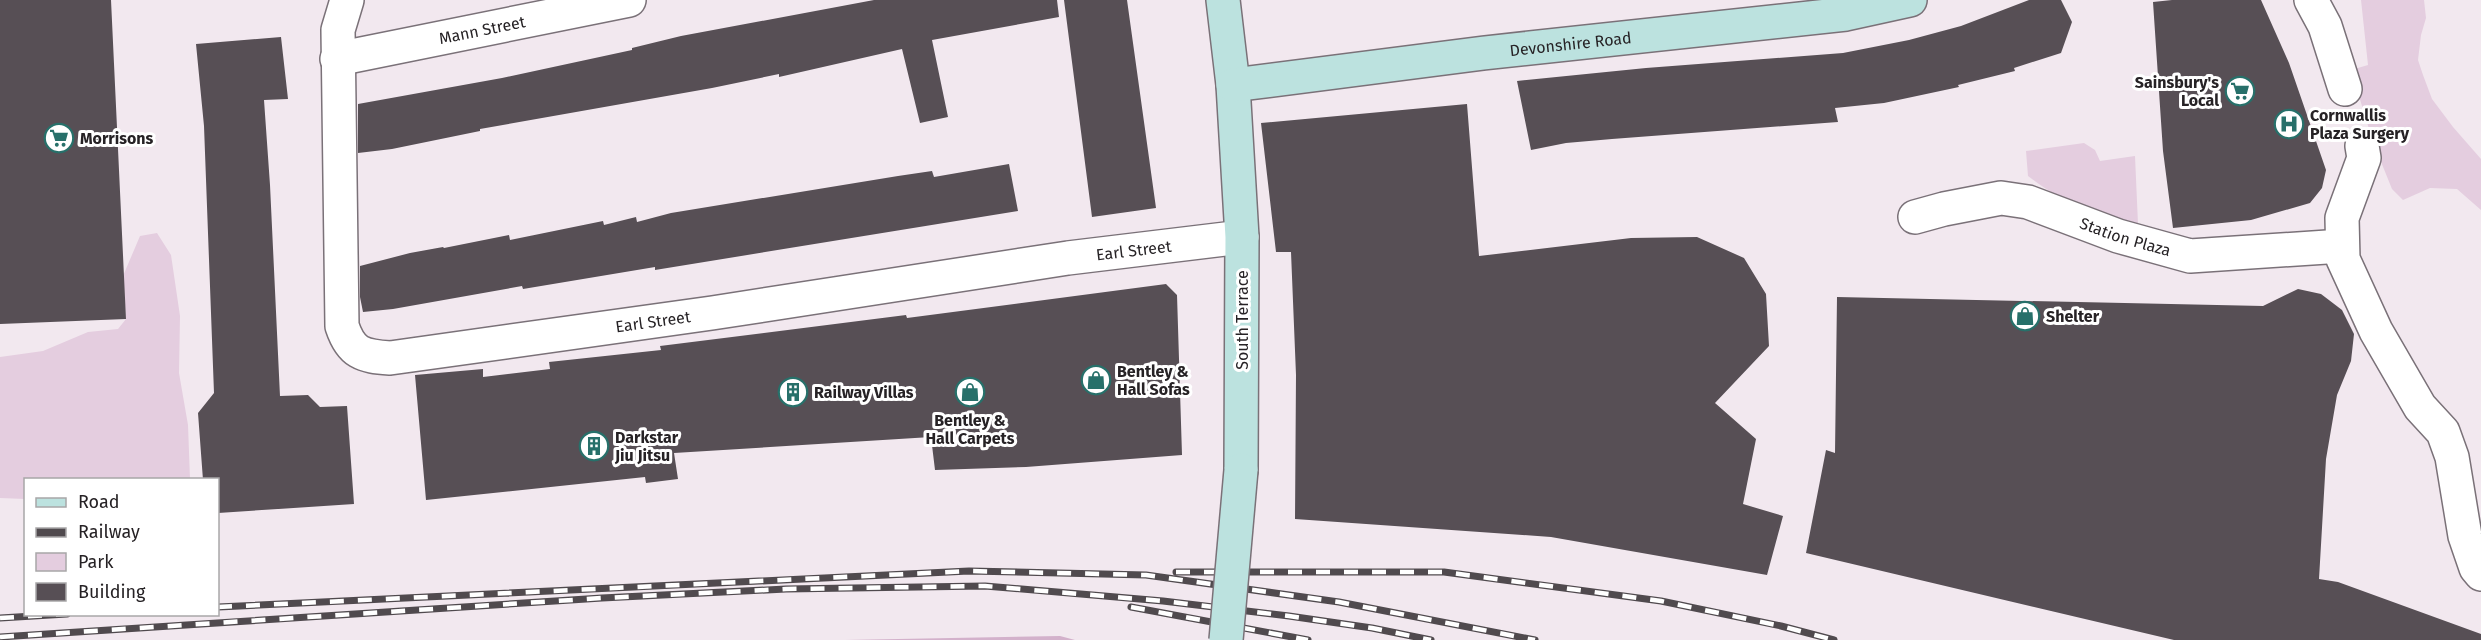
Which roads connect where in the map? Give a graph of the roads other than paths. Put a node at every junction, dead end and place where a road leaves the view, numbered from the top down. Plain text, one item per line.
1 (346, 0) edge
2 (629, 0) edge
3 (1223, 0) edge
4 (1910, 0) edge
5 (2311, 0) edge
6 (337, 59) junction
7 (1233, 85) junction
8 (2345, 89) dead end
9 (2362, 146) dead end
10 (1915, 217) dead end
11 (1242, 237) junction
12 (2342, 246) junction
13 (2481, 574) edge
14 (1226, 640) edge

1 - 6 street, Earl Street
2 - 6 street, Mann Street
3 - 7 street, South Terrace
4 - 7 street, Devonshire Road
5 - 8 street
6 - 11 street, Earl Street
7 - 11 street, South Terrace
9 - 12 street
10 - 12 street, Station Plaza
11 - 14 street, South Terrace, bridge
12 - 13 street

